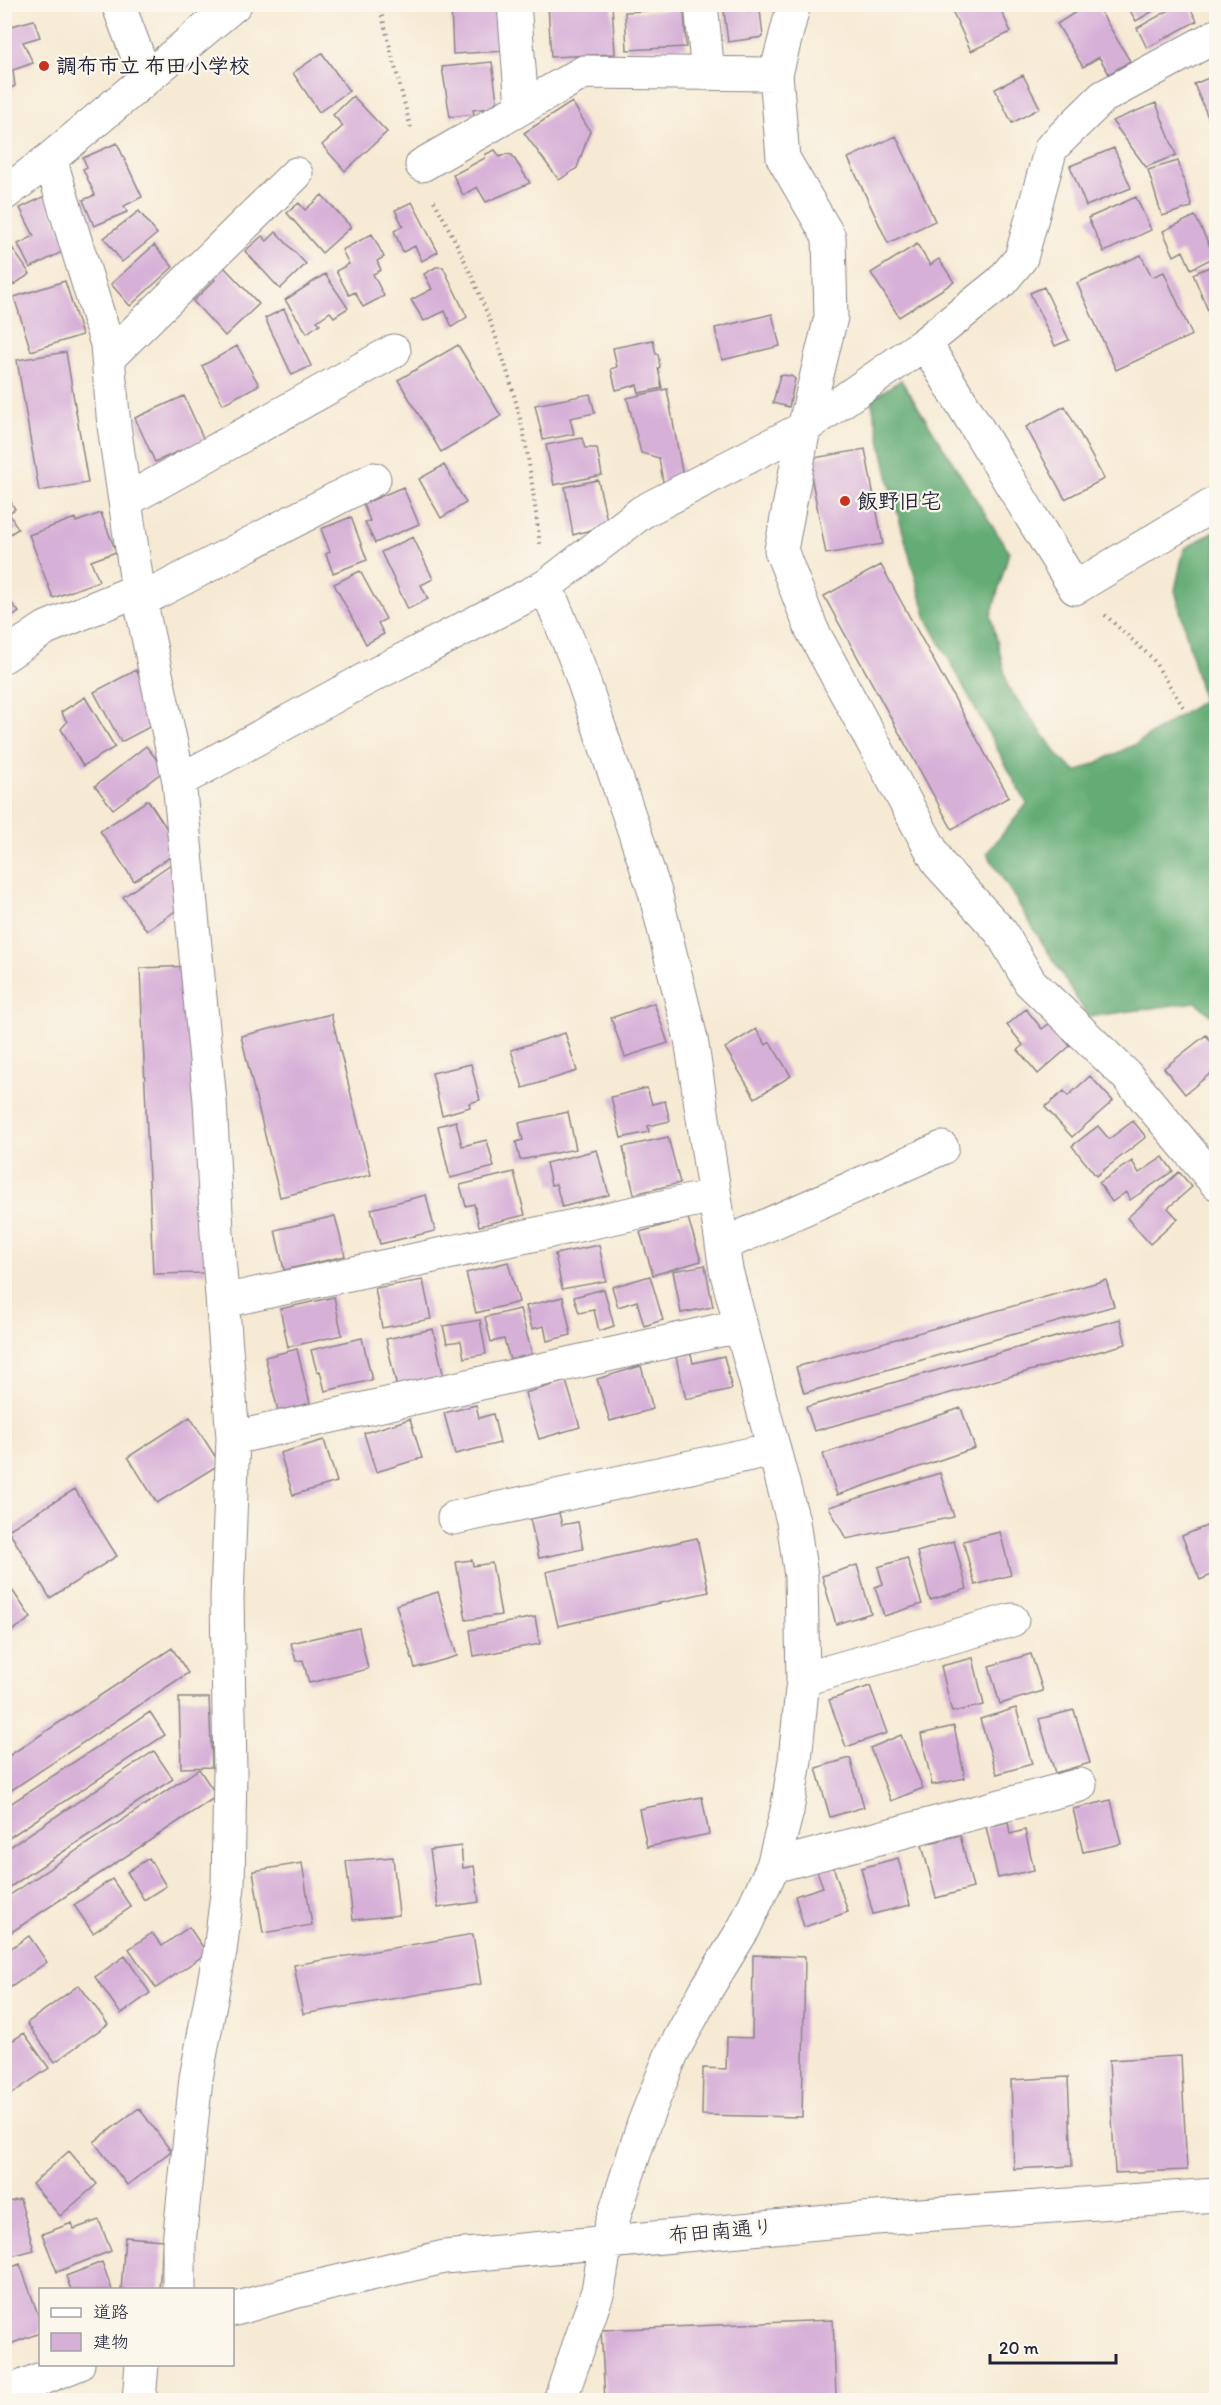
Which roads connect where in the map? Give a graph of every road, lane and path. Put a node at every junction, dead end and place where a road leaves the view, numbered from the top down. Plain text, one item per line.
1 (118, 4) edge
2 (235, 4) edge
3 (379, 4) edge
4 (514, 4) edge
5 (701, 4) edge
6 (794, 4) edge
7 (1216, 36) edge
8 (708, 73) junction
9 (776, 74) junction
10 (146, 78) junction
11 (522, 106) junction
12 (50, 159) junction
13 (422, 165) junction
14 (296, 174) dead end
15 (4, 194) edge
16 (925, 343) junction
17 (394, 351) dead end
18 (108, 358) junction
19 (804, 428) junction
20 (374, 479) dead end
21 (125, 501) junction
22 (1216, 503) edge
23 (546, 586) junction
24 (1076, 588) junction
25 (139, 595) junction
26 (4, 657) edge
27 (1184, 708) dead end
28 (179, 781) junction
29 (942, 1148) dead end
30 (1216, 1183) edge
31 (714, 1196) junction
32 (722, 1245) junction
33 (223, 1301) junction
34 (739, 1326) junction
35 (233, 1438) junction
36 (774, 1449) junction
37 (454, 1518) dead end
38 (1012, 1620) dead end
39 (803, 1679) junction
40 (1080, 1785) dead end
41 (773, 1866) junction
42 (1216, 2195) edge
43 (606, 2241) junction
44 (179, 2288) edge
45 (234, 2309) edge
46 (73, 2366) edge
47 (142, 2366) edge
48 (4, 2394) edge
49 (139, 2400) edge
50 (560, 2400) edge

1 - 10 street
2 - 10 street
3 - 13 path
4 - 11 street
5 - 8 street
6 - 9 street
7 - 16 street
8 - 9 street
8 - 11 street
9 - 19 street
10 - 12 street
11 - 13 street
12 - 15 street
12 - 18 street
13 - 23 path
14 - 18 street
16 - 19 street
16 - 24 street
17 - 21 street
18 - 21 street
19 - 23 street
19 - 30 street
20 - 25 street
21 - 25 street
22 - 24 street
23 - 28 street
23 - 31 street
24 - 27 path
25 - 26 street
25 - 28 street
28 - 33 street
29 - 32 street
31 - 32 street
31 - 33 street
32 - 34 street
33 - 35 street
34 - 35 street
34 - 36 street
35 - 44 street
36 - 37 street
36 - 39 street
38 - 39 street
39 - 41 street
40 - 41 street
41 - 43 street
42 - 43 street, 布田南通り
43 - 45 street, 布田南通り
43 - 50 street
46 - 48 street
47 - 49 street

